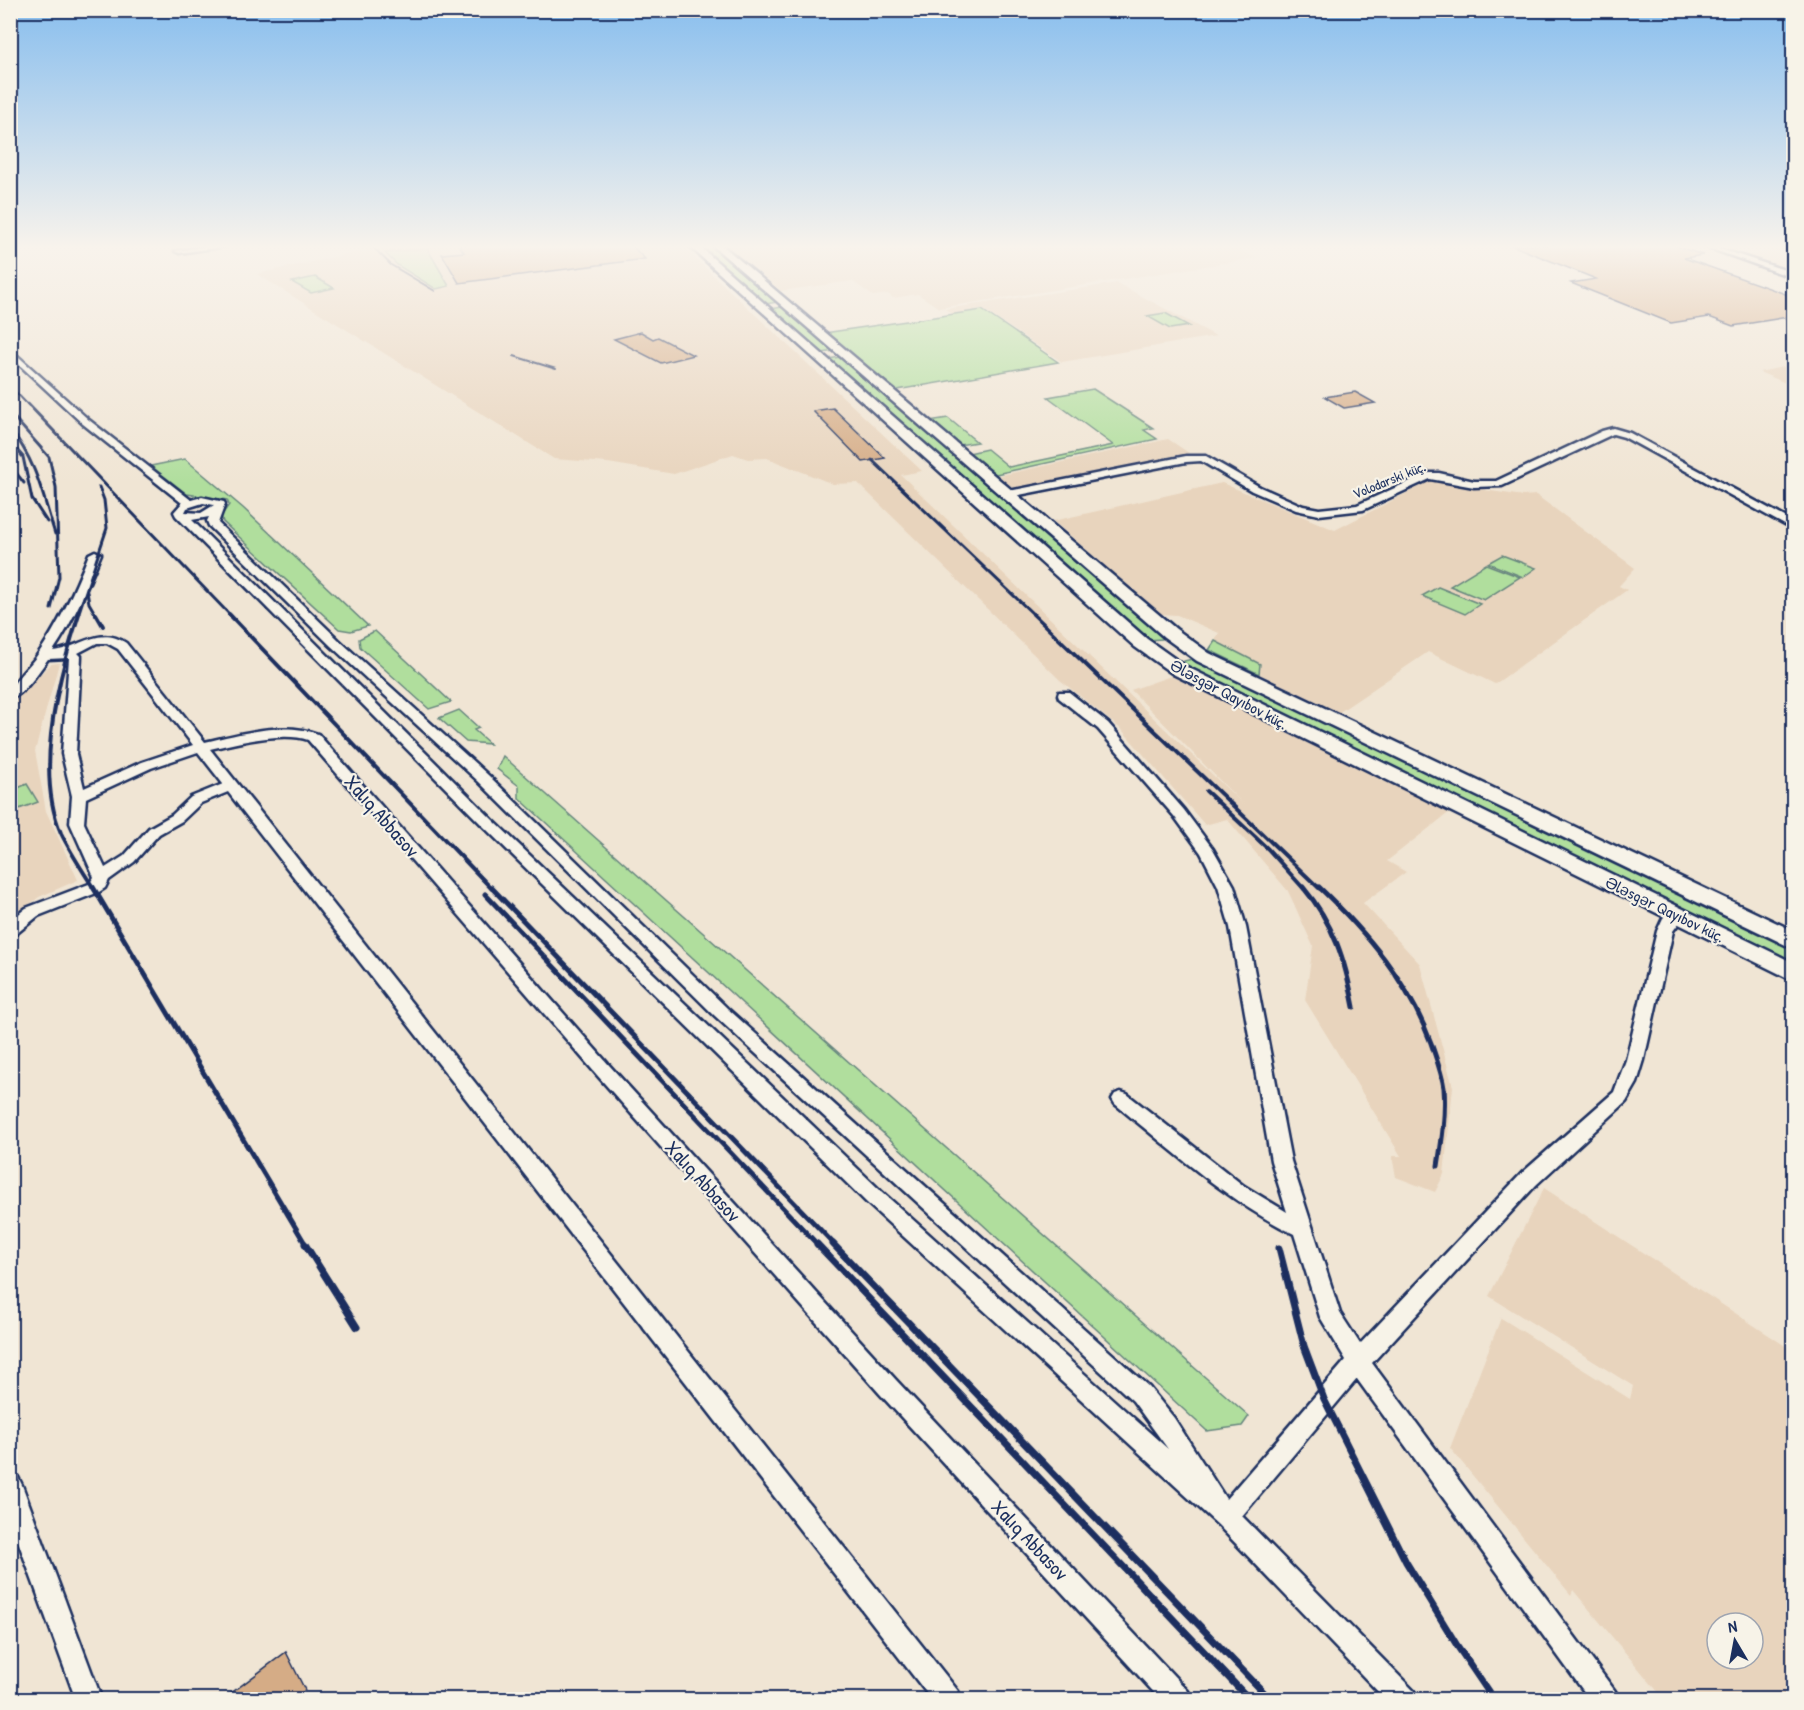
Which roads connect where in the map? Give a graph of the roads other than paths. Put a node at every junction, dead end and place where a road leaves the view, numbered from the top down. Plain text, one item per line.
1 (784, 325) edge
2 (811, 325) edge
3 (10, 351) edge
4 (844, 353) junction
5 (819, 357) junction
6 (1009, 494) junction
7 (184, 509) junction
8 (1794, 527) edge
9 (94, 554) dead end
10 (1176, 637) junction
11 (1141, 643) junction
12 (68, 653) junction
13 (47, 655) junction
14 (1203, 657) junction
15 (1179, 670) junction
16 (10, 695) edge
17 (1064, 695) dead end
18 (202, 747) junction
19 (232, 785) junction
20 (79, 796) junction
21 (102, 877) junction
22 (1677, 915) junction
23 (10, 930) edge
24 (1794, 941) edge
25 (1794, 973) edge
26 (1121, 1099) dead end
27 (1302, 1228) junction
28 (1358, 1362) junction
29 (10, 1485) edge
30 (1226, 1517) junction
31 (89, 1700) edge
32 (949, 1700) edge
33 (1179, 1700) edge
34 (1405, 1700) edge
35 (1606, 1700) edge

1 - 5 main road, Ələsgər Qayıbov küç.
2 - 4 main road, Ələsgər Qayıbov küç.
3 - 7 street
4 - 5 main road
4 - 6 main road, Ələsgər Qayıbov küç.
5 - 11 main road, Ələsgər Qayıbov küç.
6 - 8 street, Volodarski küç.
6 - 10 main road, Ələsgər Qayıbov küç.
7 - 30 street
7 - 30 street
9 - 13 street
10 - 11 main road
10 - 14 main road, Ələsgər Qayıbov küç.
11 - 15 main road, Ələsgər Qayıbov küç.
12 - 13 street
12 - 18 street
12 - 20 street
13 - 16 street
14 - 15 main road
14 - 24 main road, Ələsgər Qayıbov küç.
15 - 22 main road, Ələsgər Qayıbov küç.
17 - 27 street
18 - 19 street
18 - 20 street, Xalıq Abbasov
18 - 33 street, Xalıq Abbasov
19 - 21 street
19 - 32 street
20 - 21 street
21 - 23 street
22 - 25 main road, Ələsgər Qayıbov küç.
22 - 28 street
26 - 27 street
27 - 28 street
28 - 30 street
28 - 35 street
29 - 31 street
30 - 34 street

